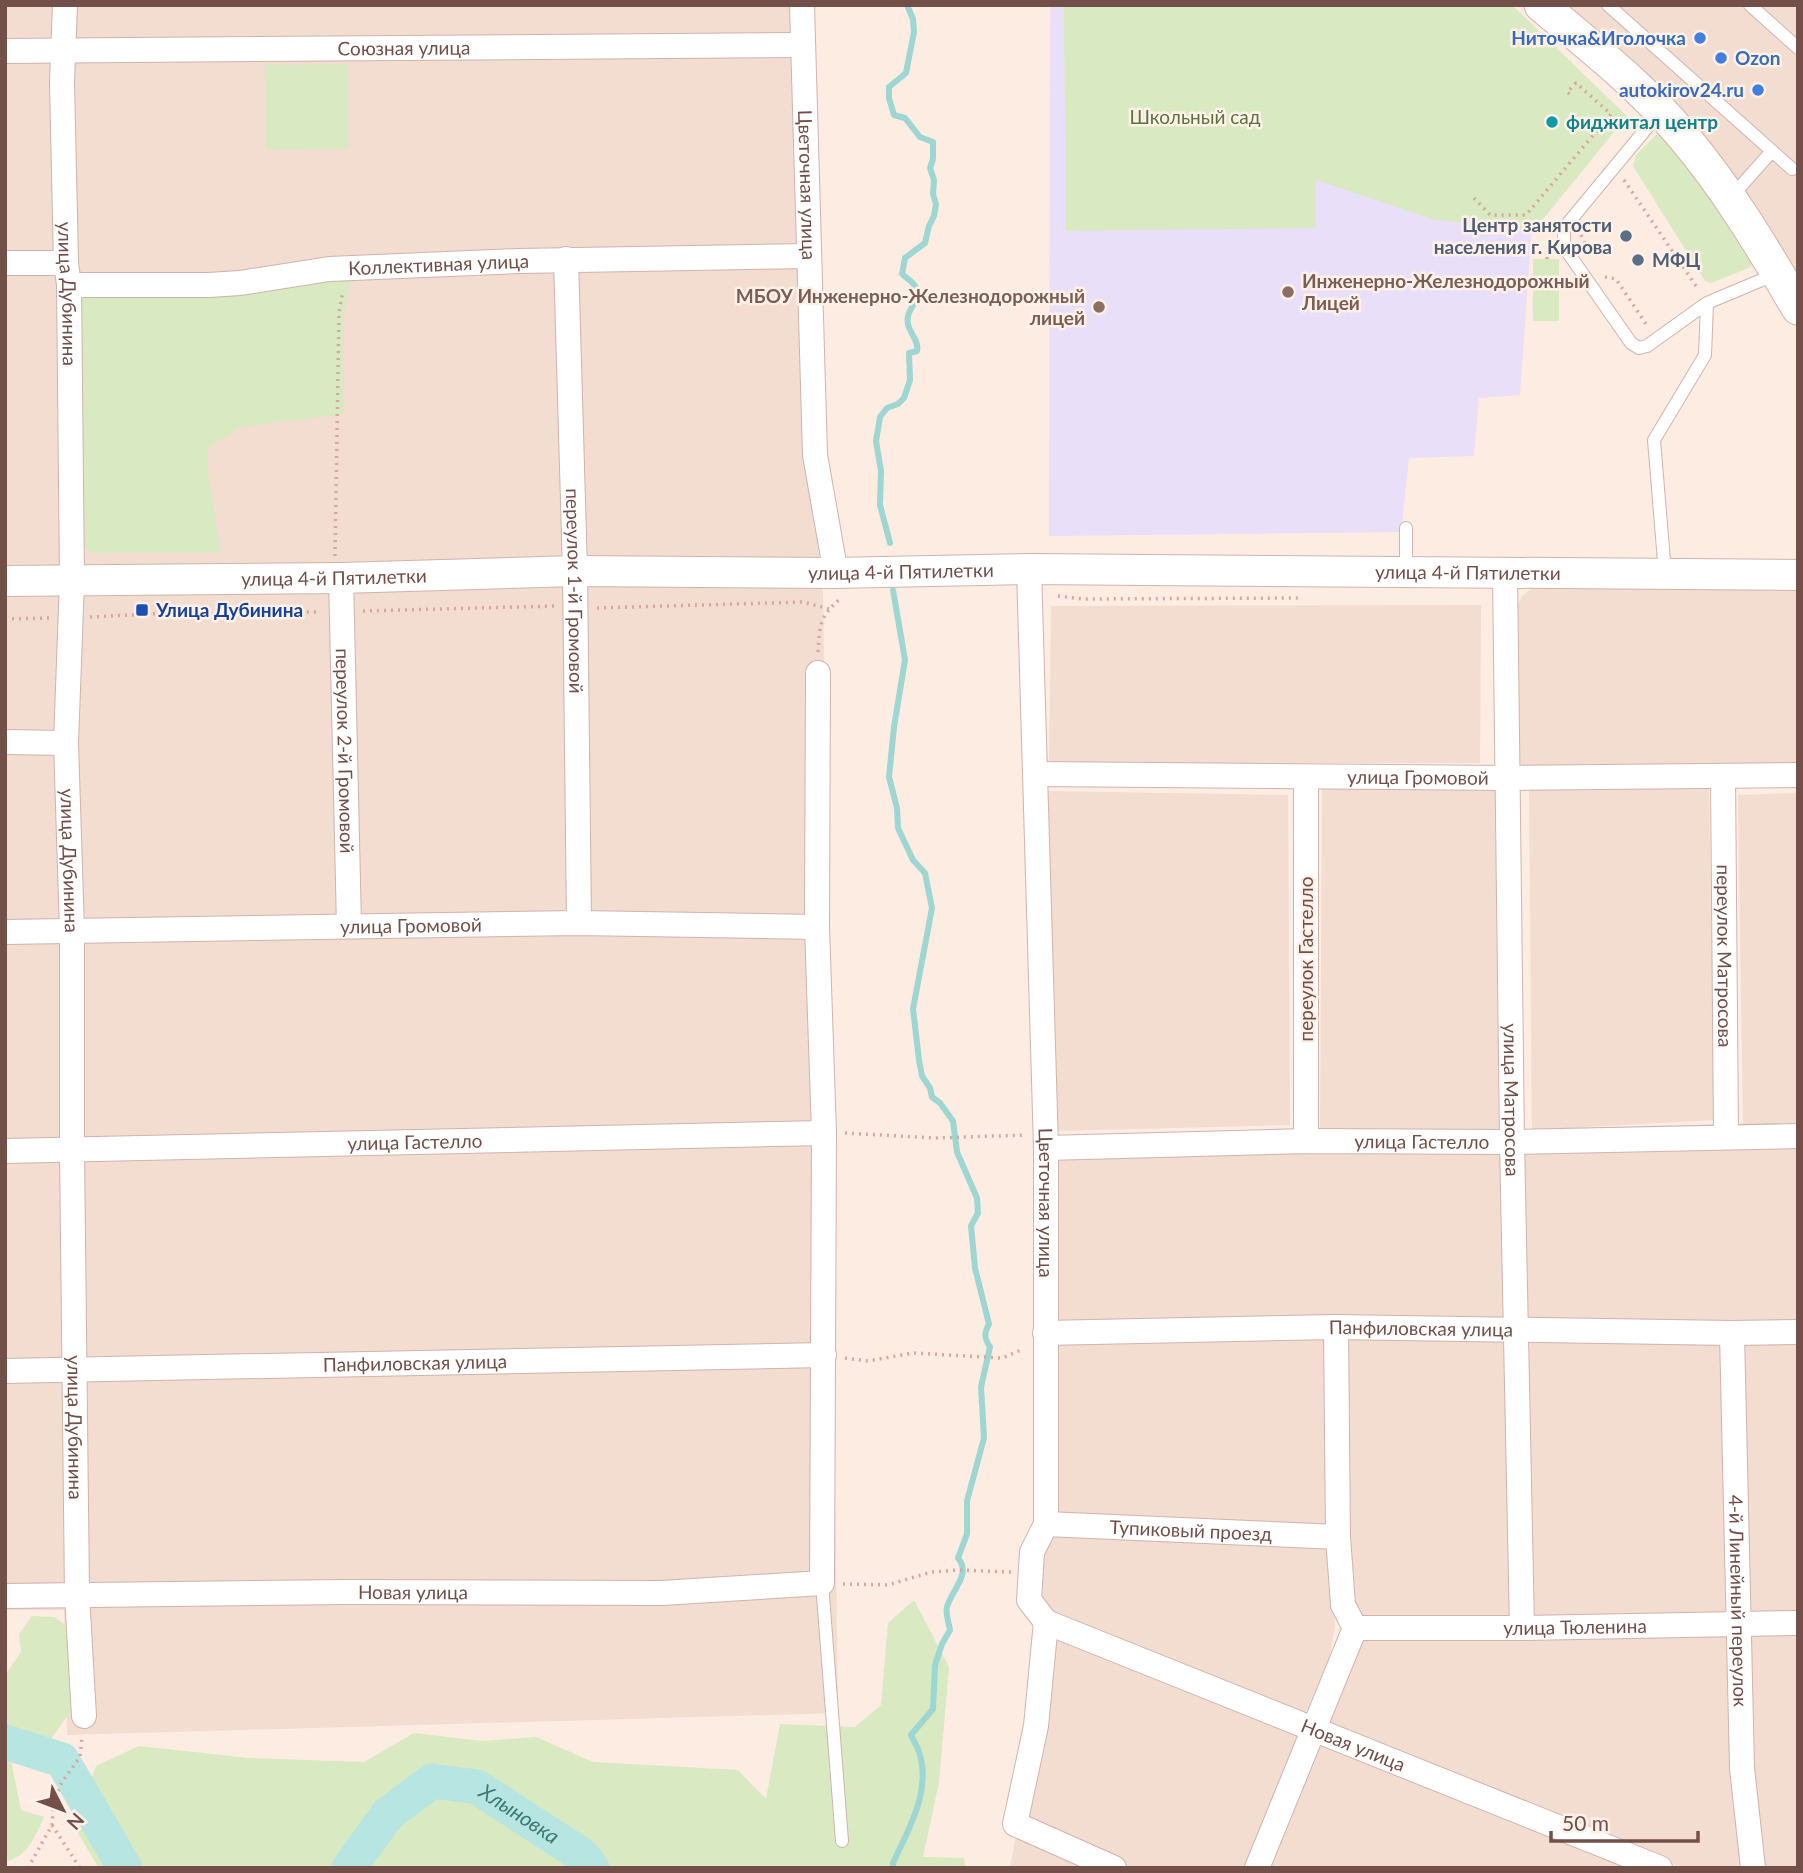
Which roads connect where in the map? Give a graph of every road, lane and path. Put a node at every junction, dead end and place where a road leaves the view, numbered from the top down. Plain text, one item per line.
1 (65, 5) edge
2 (802, 5) edge
3 (1541, 5) edge
4 (1608, 5) edge
5 (1750, 5) edge
6 (801, 45) junction
7 (1798, 48) edge
8 (5, 51) edge
9 (64, 51) junction
10 (1573, 97) dead end
11 (1661, 112) junction
12 (1772, 151) junction
13 (1792, 169) dead end
14 (1615, 187) dead end
15 (1474, 198) dead end
16 (1730, 198) junction
17 (1581, 231) dead end
18 (809, 256) junction
19 (566, 259) junction
20 (5, 263) edge
21 (1598, 266) dead end
22 (353, 268) junction
23 (1777, 273) junction
24 (68, 274) junction
25 (1605, 277) dead end
26 (1707, 303) junction
27 (1798, 308) edge
28 (1658, 321) dead end
29 (1406, 528) dead end
30 (338, 569) junction
31 (1029, 569) junction
32 (575, 571) junction
33 (1406, 572) junction
34 (1505, 572) junction
35 (1665, 573) junction
36 (1798, 575) edge
37 (72, 580) junction
38 (5, 581) edge
39 (838, 584) junction
40 (575, 608) junction
41 (829, 609) junction
42 (341, 612) junction
43 (170, 613) dead end
44 (818, 673) joint
45 (5, 742) edge
46 (66, 743) junction
47 (1036, 774) junction
48 (1798, 775) edge
49 (1723, 776) junction
50 (1306, 777) junction
51 (1508, 778) junction
52 (579, 923) junction
53 (349, 926) junction
54 (817, 927) junction
55 (72, 931) junction
56 (5, 932) edge
57 (824, 1132) junction
58 (1726, 1136) junction
59 (1798, 1136) edge
60 (1306, 1141) junction
61 (1046, 1142) junction
62 (1512, 1142) junction
63 (72, 1151) junction
64 (5, 1152) edge
65 (1336, 1327) junction
66 (1516, 1329) junction
67 (1798, 1332) edge
68 (1045, 1333) junction
69 (1732, 1333) junction
70 (824, 1355) junction
71 (1002, 1358) dead end
72 (74, 1369) junction
73 (5, 1371) edge
74 (1046, 1524) junction
75 (1338, 1537) junction
76 (1031, 1574) junction
77 (821, 1583) junction
78 (77, 1595) junction
79 (5, 1596) edge
80 (1046, 1622) junction
81 (1798, 1623) edge
82 (1738, 1626) junction
83 (1522, 1628) junction
84 (1351, 1639) junction
85 (84, 1716) dead end
86 (1314, 1730) junction
87 (80, 1757) dead end
88 (52, 1825) junction
89 (842, 1841) dead end
90 (28, 1868) edge
91 (80, 1868) edge
92 (1114, 1868) edge
93 (1257, 1868) edge
94 (1660, 1868) edge
95 (1753, 1868) edge

1 - 9 street, улица Дубинина
2 - 6 street, Цветочная улица
3 - 11 main road
4 - 12 lane
5 - 7 lane
6 - 9 street, Союзная улица
6 - 18 street, Цветочная улица
8 - 9 street, Союзная улица
9 - 24 street, улица Дубинина
10 - 15 path
11 - 16 main road
11 - 26 lane
12 - 13 lane
12 - 16 lane
14 - 26 path
16 - 23 main road
17 - 21 path
18 - 19 street, Коллективная улица
18 - 39 street, Цветочная улица
19 - 22 street, Коллективная улица
19 - 32 street, переулок 1-й Громовой
20 - 24 street, Коллективная улица
22 - 24 street, Коллективная улица
22 - 30 path
23 - 26 lane
23 - 27 main road
24 - 37 street, улица Дубинина
25 - 28 path
26 - 35 lane
29 - 33 lane
30 - 32 street, улица 4-й Пятилетки
30 - 37 street, улица 4-й Пятилетки
30 - 42 street, переулок 2-й Громовой
31 - 33 street, улица 4-й Пятилетки
31 - 39 street, улица 4-й Пятилетки
31 - 47 street, Цветочная улица
32 - 39 street, улица 4-й Пятилетки
32 - 40 street, переулок 1-й Громовой
33 - 34 street, улица 4-й Пятилетки
34 - 35 street, улица 4-й Пятилетки
34 - 51 street, улица Матросова
35 - 36 street, улица 4-й Пятилетки
37 - 38 street, улица 4-й Пятилетки
37 - 46 street, улица Дубинина
39 - 41 path
40 - 41 path
40 - 42 path
40 - 52 street, переулок 1-й Громовой
41 - 44 path
42 - 43 path
42 - 53 street, переулок 2-й Громовой
44 - 54 street
45 - 46 street
46 - 55 street, улица Дубинина
47 - 50 street, улица Громовой
47 - 61 street, Цветочная улица
48 - 49 street, улица Громовой
49 - 51 street, улица Громовой
49 - 58 street, переулок Матросова
50 - 51 street, улица Громовой
50 - 60 street, переулок Гастелло
51 - 62 street, улица Матросова
52 - 53 street, улица Громовой
52 - 54 street, улица Громовой
53 - 55 street, улица Громовой
54 - 57 street
55 - 56 street, улица Громовой
55 - 63 street, улица Дубинина
57 - 61 path
57 - 63 street, улица Гастелло
57 - 70 street
58 - 59 street, улица Гастелло
58 - 62 street, улица Гастелло
60 - 61 street, улица Гастелло
60 - 62 street, улица Гастелло
61 - 68 street, Цветочная улица
62 - 66 street, улица Матросова
63 - 64 street, улица Гастелло
63 - 72 street, улица Дубинина
65 - 66 street, Панфиловская улица
65 - 68 street, Панфиловская улица
65 - 75 street
66 - 69 street, Панфиловская улица
66 - 83 street, улица Матросова
67 - 69 street, Панфиловская улица
68 - 74 street, Цветочная улица
69 - 82 street, 4-й Линейный переулок
70 - 71 path
70 - 72 street, Панфиловская улица
70 - 77 street
72 - 73 street, Панфиловская улица
72 - 78 street, улица Дубинина
74 - 75 street, Тупиковый проезд
74 - 76 street, Цветочная улица
75 - 84 street
76 - 77 path
76 - 80 street, Цветочная улица
77 - 78 street, Новая улица
77 - 89 lane
78 - 79 street, Новая улица
78 - 85 street, улица Дубинина
80 - 86 street, Новая улица
80 - 92 street
81 - 82 street, улица Тюленина
82 - 83 street, улица Тюленина
82 - 95 street, 4-й Линейный переулок
83 - 84 street, улица Тюленина
84 - 86 street
86 - 93 street
86 - 94 street, Новая улица
87 - 88 path
88 - 90 path
88 - 91 path

